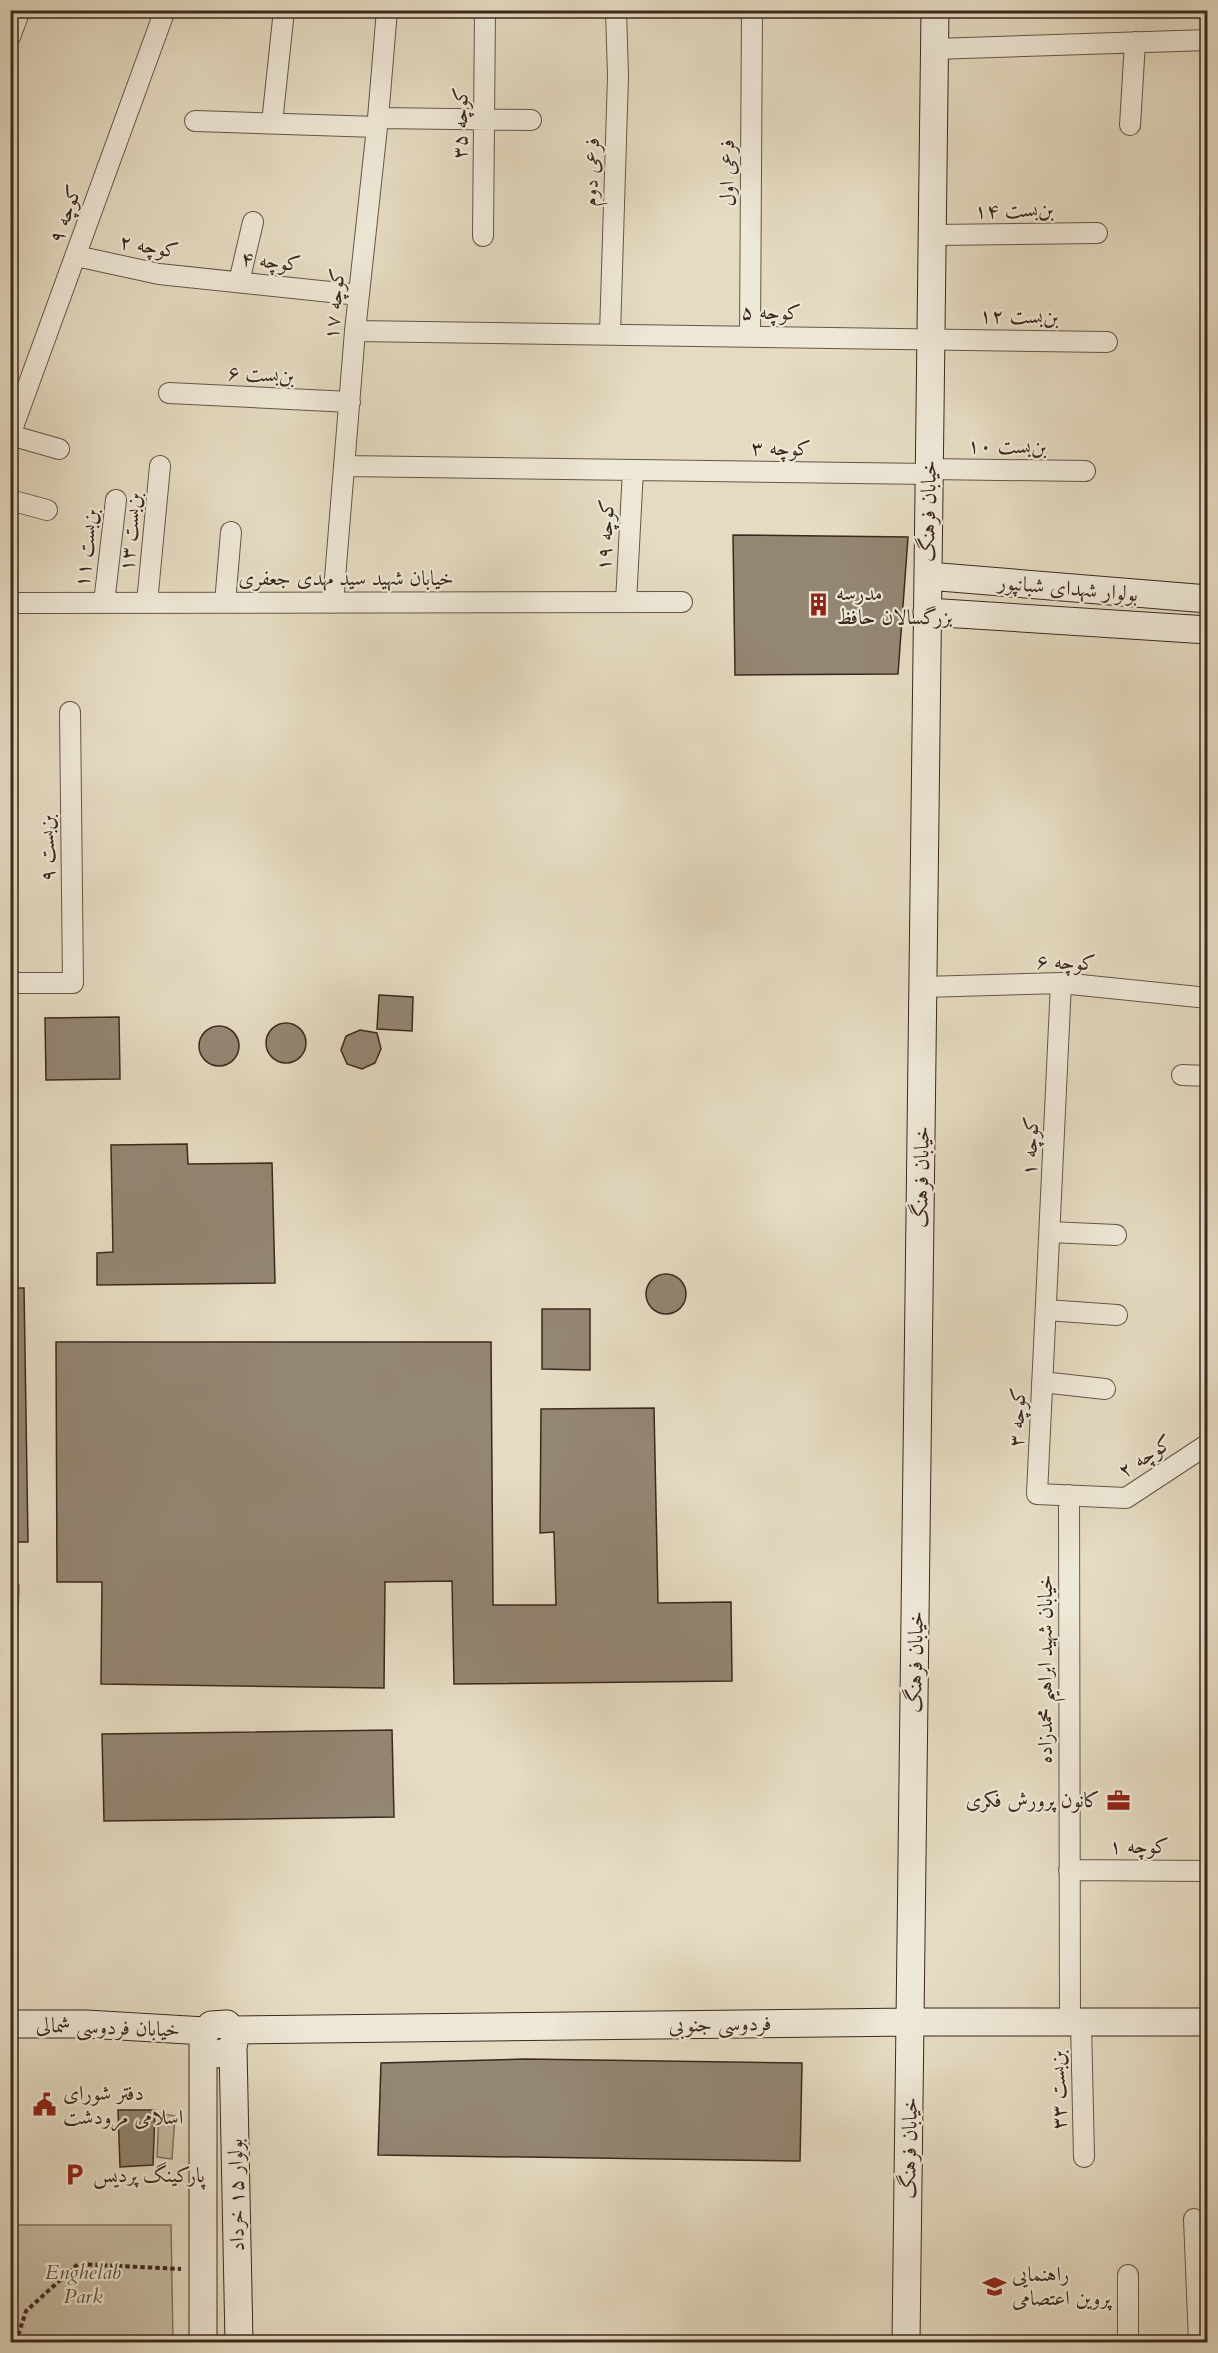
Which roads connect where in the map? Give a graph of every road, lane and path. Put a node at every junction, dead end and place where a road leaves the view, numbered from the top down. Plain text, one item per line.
1 (20, 10) edge
2 (165, 10) edge
3 (284, 10) edge
4 (387, 10) edge
5 (485, 10) edge
6 (616, 10) edge
7 (752, 10) edge
8 (934, 10) edge
9 (11, 34) edge
10 (1208, 40) edge
11 (1135, 42) junction
12 (934, 49) junction
13 (484, 118) junction
14 (531, 120) dead end
15 (195, 121) dead end
16 (378, 122) junction
17 (273, 123) junction
18 (1130, 125) dead end
19 (253, 222) dead end
20 (1098, 233) dead end
21 (932, 235) junction
22 (483, 236) dead end
23 (76, 256) junction
24 (214, 279) joint
25 (239, 282) junction
26 (359, 295) junction
27 (355, 331) junction
28 (610, 334) junction
29 (750, 336) junction
30 (931, 338) junction
31 (1107, 342) dead end
32 (169, 393) dead end
33 (350, 402) junction
34 (10, 435) edge
35 (59, 449) dead end
36 (160, 466) dead end
37 (344, 466) junction
38 (633, 470) junction
39 (1084, 471) dead end
40 (929, 472) junction
41 (10, 500) edge
42 (116, 500) dead end
43 (47, 510) dead end
44 (231, 532) dead end
45 (928, 576) junction
46 (996, 582) junction
47 (1208, 599) edge
48 (626, 602) junction
49 (682, 602) dead end
50 (10, 603) edge
51 (104, 603) junction
52 (147, 603) junction
53 (225, 603) junction
54 (333, 603) junction
55 (927, 612) junction
56 (994, 615) junction
57 (1208, 630) edge
58 (70, 712) dead end
59 (10, 983) edge
60 (1061, 983) junction
61 (923, 987) junction
62 (1208, 998) edge
63 (1182, 1076) dead end
64 (1208, 1076) edge
65 (1050, 1232) junction
66 (1116, 1235) dead end
67 (1046, 1310) junction
68 (1117, 1315) dead end
69 (1042, 1382) junction
70 (1105, 1389) dead end
71 (1208, 1444) edge
72 (1069, 1496) junction
73 (1070, 1870) junction
74 (1208, 1870) edge
75 (911, 2022) junction
76 (1075, 2022) junction
77 (1208, 2022) edge
78 (10, 2024) edge
79 (204, 2036) junction
80 (233, 2038) junction
81 (1084, 2157) dead end
82 (1194, 2219) dead end
83 (181, 2269) dead end
84 (1128, 2275) dead end
85 (16, 2343) edge
86 (203, 2343) edge
87 (239, 2343) edge
88 (906, 2343) edge
89 (1128, 2343) edge
90 (1199, 2343) edge

1 - 9 street
2 - 23 street, کوچه ۹
3 - 17 street
4 - 16 street, کوچه ۱۷
5 - 13 street, کوچه ۳۵
6 - 28 street, فرعی دوم
7 - 29 street, فرعی اول
8 - 12 street, خیابان فرهنگ
10 - 11 street
11 - 12 street
11 - 18 street
12 - 21 street, خیابان فرهنگ
13 - 14 street
13 - 16 street
13 - 22 street, کوچه ۳۵
15 - 17 street
16 - 17 street
16 - 26 street, کوچه ۱۷
19 - 25 street
20 - 21 street, بن‌بست ۱۴
21 - 30 street, خیابان فرهنگ
23 - 24 street, کوچه ۲
23 - 34 street, کوچه ۹
24 - 25 street, کوچه ۴
25 - 26 street, کوچه ۴
26 - 27 street, کوچه ۱۷
27 - 28 street
27 - 33 street, کوچه ۱۷
28 - 29 street, کوچه ۵
29 - 30 street, کوچه ۵
30 - 31 street, بن‌بست ۱۲
30 - 40 street, خیابان فرهنگ
32 - 33 street, بن‌بست ۶
33 - 37 street, کوچه ۱۷
34 - 35 street
36 - 52 street, بن‌بست ۱۳
37 - 38 street
37 - 54 street, کوچه ۱۷
38 - 40 street, کوچه ۳
38 - 48 street, کوچه ۱۹
39 - 40 street, بن‌بست ۱۰
40 - 45 street, خیابان فرهنگ
41 - 43 street
42 - 51 street, بن‌بست ۱۱
44 - 53 street
45 - 46 street, بولوار شهدای شبانپور
45 - 55 street, خیابان فرهنگ
46 - 47 street, بولوار شهدای شبانپور
46 - 56 street
48 - 49 street, خیابان شهید سید مهدی جعفری
48 - 54 street, خیابان شهید سید مهدی جعفری
50 - 51 street, خیابان شهید سید مهدی جعفری
51 - 52 street, خیابان شهید سید مهدی جعفری
52 - 53 street, خیابان شهید سید مهدی جعفری
53 - 54 street, خیابان شهید سید مهدی جعفری
55 - 56 street, بولوار شهدای شبانپور
55 - 61 street, خیابان فرهنگ
56 - 57 street, بولوار شهدای شبانپور
58 - 59 street, بن‌بست ۹
60 - 61 street, کوچه ۶
60 - 62 street, کوچه ۶
60 - 65 street, کوچه ۱
61 - 75 street, خیابان فرهنگ
63 - 64 street
65 - 66 street
65 - 67 street, کوچه ۱
67 - 68 street
67 - 69 street, کوچه ۳
69 - 70 street
69 - 72 street, کوچه ۳
71 - 72 street, کوچه ۲
72 - 73 street, خیابان شهید ابراهیم محمدزاده
73 - 74 street, کوچه ۱
73 - 76 street, خیابان شهید ابراهیم محمدزاده
75 - 76 street, فردوسی جنوبی
75 - 80 street, فردوسی جنوبی
75 - 88 street, خیابان فرهنگ
76 - 77 street, فردوسی جنوبی
76 - 81 street, بن‌بست ۳۳
78 - 79 street, خیابان فردوسی شمالی
79 - 80 street, فردوسی جنوبی
79 - 86 street, بولوار ۱۵ خرداد
80 - 87 street, بولوار ۱۵ خرداد
82 - 90 street
83 - 85 path
84 - 89 street

